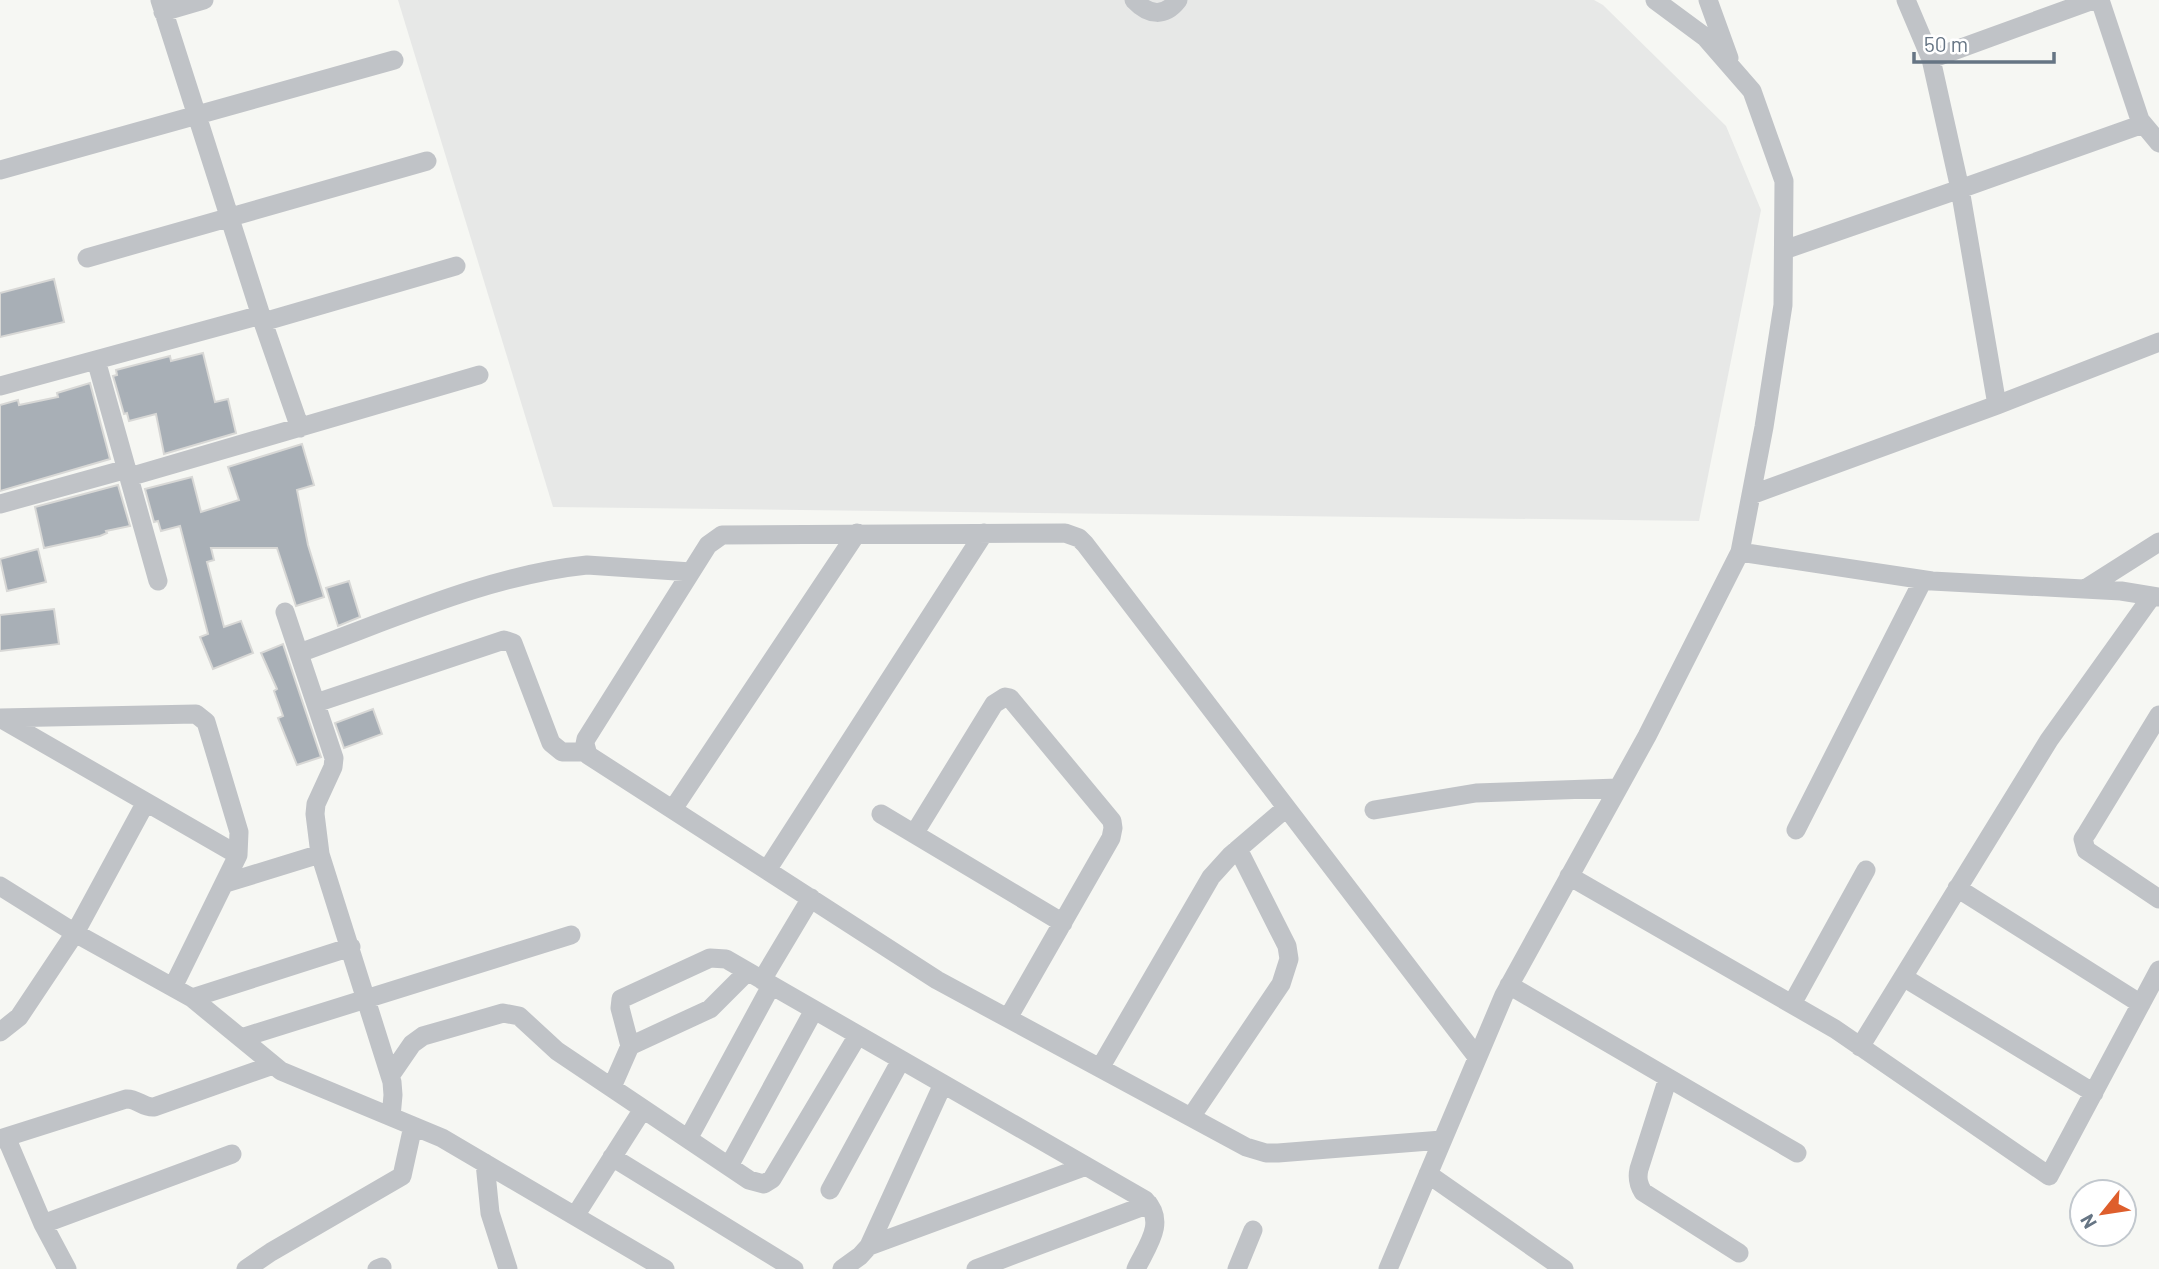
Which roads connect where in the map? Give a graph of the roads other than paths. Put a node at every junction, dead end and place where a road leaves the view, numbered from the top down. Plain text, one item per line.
1 (204, 0) edge
2 (1134, 0) edge
3 (1178, 0) edge
4 (1655, 0) edge
5 (1708, 0) edge
6 (1906, 0) edge
7 (2093, 0) edge
8 (2100, 0) edge
9 (161, 6) edge
10 (1677, 9) edge
11 (1931, 59) junction
12 (394, 60) dead end
13 (1734, 70) junction
14 (197, 115) junction
15 (2143, 124) junction
16 (2159, 143) edge
17 (427, 161) dead end
18 (0, 170) edge
19 (1960, 189) junction
20 (229, 216) junction
21 (1784, 250) junction
22 (87, 258) dead end
23 (456, 266) dead end
24 (262, 319) junction
25 (2159, 342) edge
26 (96, 360) junction
27 (479, 374) dead end
28 (0, 386) edge
29 (1997, 405) junction
30 (300, 428) junction
31 (128, 473) junction
32 (1751, 495) junction
33 (0, 504) edge
34 (858, 533) junction
35 (984, 533) junction
36 (2159, 542) edge
37 (1740, 552) junction
38 (691, 572) junction
39 (1923, 580) junction
40 (158, 581) dead end
41 (2085, 589) junction
42 (2155, 596) edge
43 (285, 612) dead end
44 (299, 653) junction
45 (316, 703) junction
46 (2159, 715) edge
47 (0, 718) edge
48 (586, 752) junction
49 (1618, 788) junction
50 (146, 802) junction
51 (1286, 808) junction
52 (673, 809) junction
53 (1374, 810) dead end
54 (881, 814) dead end
55 (1796, 830) dead end
56 (914, 834) junction
57 (1238, 849) junction
58 (320, 854) junction
59 (238, 855) junction
60 (766, 870) junction
61 (1866, 870) dead end
62 (1569, 876) junction
63 (226, 883) junction
64 (0, 886) edge
65 (1958, 888) junction
66 (811, 898) junction
67 (2159, 900) edge
68 (1063, 923) junction
69 (75, 933) junction
70 (571, 935) dead end
71 (351, 947) junction
72 (2159, 970) edge
73 (1903, 977) junction
74 (760, 979) junction
75 (1509, 985) junction
76 (173, 987) junction
77 (192, 998) junction
78 (365, 1000) junction
79 (1792, 1004) junction
80 (2141, 1004) junction
81 (814, 1010) junction
82 (1008, 1018) junction
83 (0, 1032) edge
84 (858, 1035) junction
85 (241, 1038) junction
86 (630, 1046) junction
87 (1860, 1047) junction
88 (1477, 1058) junction
89 (901, 1060) junction
90 (273, 1065) junction
91 (1100, 1068) junction
92 (390, 1076) junction
93 (1668, 1078) junction
94 (943, 1084) junction
95 (612, 1087) junction
96 (2094, 1093) junction
97 (643, 1109) junction
98 (391, 1117) junction
99 (1191, 1117) junction
100 (413, 1126) junction
101 (3, 1138) edge
102 (688, 1139) junction
103 (1442, 1140) junction
104 (1797, 1153) dead end
105 (232, 1154) dead end
106 (612, 1157) junction
107 (485, 1163) junction
108 (729, 1166) junction
109 (1086, 1166) junction
110 (1428, 1174) junction
111 (830, 1190) dead end
112 (1149, 1204) junction
113 (575, 1216) junction
114 (43, 1224) junction
115 (1253, 1230) dead end
116 (869, 1246) junction
117 (1739, 1253) dead end
118 (68, 1269) edge
119 (246, 1269) edge
120 (508, 1269) edge
121 (665, 1269) edge
122 (794, 1269) edge
123 (842, 1269) edge
124 (976, 1269) edge
125 (1136, 1269) edge
126 (1237, 1269) edge
127 (1388, 1269) edge
128 (1564, 1269) edge

1 - 9 street
2 - 3 street
4 - 10 street
5 - 13 street
6 - 11 street
7 - 11 street
8 - 15 street
9 - 14 street
10 - 13 street
11 - 19 street
12 - 14 street
13 - 21 street
14 - 18 street
14 - 20 street
15 - 16 street
15 - 19 street
17 - 20 street
19 - 21 street
19 - 29 street
20 - 22 street
20 - 24 street
21 - 32 street
23 - 24 street
24 - 26 street
24 - 30 street
25 - 29 street
26 - 28 street
26 - 31 street
27 - 30 street
29 - 32 street
30 - 31 street
31 - 33 street
31 - 40 street
32 - 37 street
34 - 35 street
34 - 38 street
34 - 52 street
35 - 51 street
35 - 60 street
36 - 41 street
37 - 39 street
37 - 49 street
38 - 44 street
38 - 48 street
39 - 41 street
39 - 55 street
41 - 42 street
42 - 65 street
43 - 44 street
44 - 45 street
45 - 48 street
45 - 58 street
46 - 67 street
47 - 50 street
47 - 59 street
48 - 52 street
49 - 53 street
49 - 62 street
50 - 59 street
50 - 69 street
51 - 57 street
51 - 88 street
52 - 60 street
54 - 56 street
56 - 68 street
56 - 68 street
57 - 91 street
57 - 99 street
58 - 63 street
58 - 71 street
59 - 63 street
60 - 66 street
61 - 79 street
62 - 75 street
62 - 79 street
63 - 76 street
64 - 69 street
65 - 73 street
65 - 80 street
66 - 74 street
66 - 82 street
68 - 82 street
69 - 76 street
69 - 83 street
70 - 78 street
71 - 77 street
71 - 78 street
72 - 80 street
73 - 87 street
73 - 96 street
74 - 81 street
74 - 86 street
74 - 86 street
74 - 102 street
75 - 88 street
75 - 93 street
76 - 77 street
77 - 85 street
78 - 85 street
78 - 92 street
79 - 87 street
80 - 96 street
81 - 84 street
81 - 108 street
82 - 91 street
84 - 89 street
84 - 108 street
85 - 90 street
86 - 95 street
87 - 96 street
88 - 103 street
89 - 94 street
89 - 111 street
90 - 98 street
90 - 101 street
91 - 99 street
92 - 95 street
92 - 98 street
93 - 104 street
93 - 117 street
94 - 109 street
94 - 116 street
95 - 97 street
97 - 102 street
97 - 106 street
98 - 100 street
99 - 103 street
100 - 107 street
100 - 119 street
101 - 114 street
102 - 108 street
103 - 110 street
105 - 114 street
106 - 113 street
106 - 122 street
107 - 113 street
107 - 120 street
109 - 112 street
109 - 116 street
110 - 127 street
110 - 128 street
112 - 124 street
112 - 125 street
113 - 121 street
114 - 118 street
115 - 126 street
116 - 123 street

